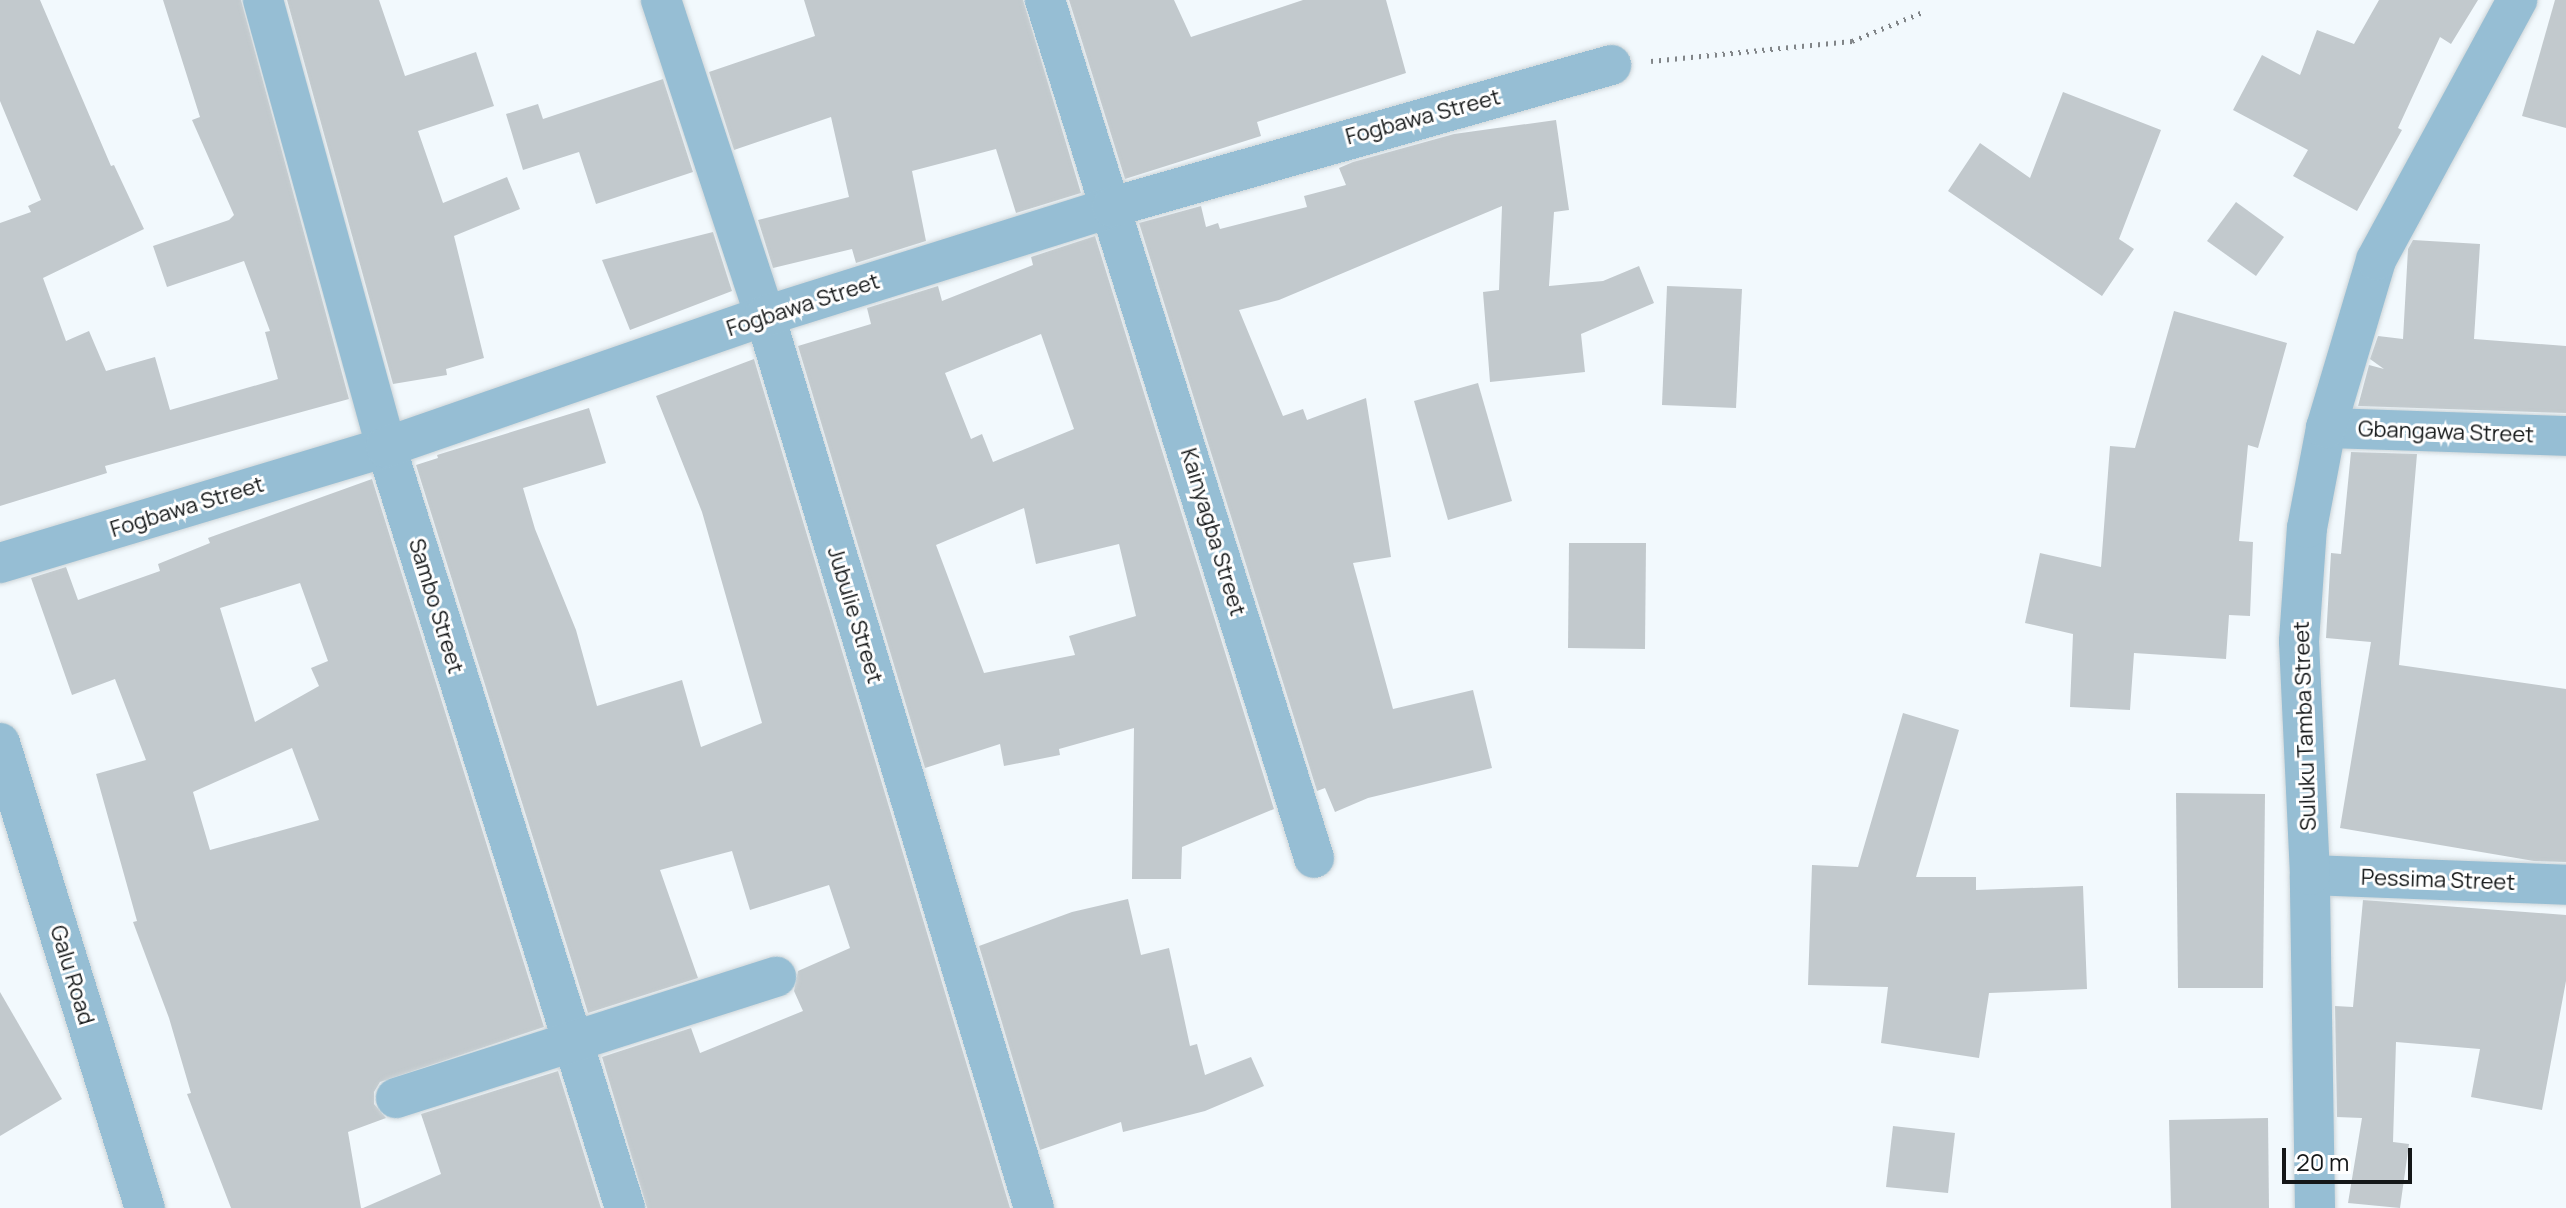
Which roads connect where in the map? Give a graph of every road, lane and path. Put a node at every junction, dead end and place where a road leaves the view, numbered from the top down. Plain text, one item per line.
1 (263, 0) edge
2 (1045, 0) edge
3 (2517, 0) edge
4 (665, 12) edge
5 (1923, 12) dead end
6 (1611, 65) joint
7 (1112, 207) junction
8 (765, 316) junction
9 (2326, 428) junction
10 (2566, 436) edge
11 (386, 447) junction
12 (0, 563) edge
13 (0, 743) edge
14 (1314, 858) dead end
15 (2310, 875) junction
16 (2566, 885) edge
17 (776, 977) dead end
18 (572, 1041) junction
19 (396, 1098) dead end
20 (145, 1208) edge
21 (625, 1208) edge
22 (1034, 1208) edge
23 (2315, 1208) edge

1 - 11 street, Sambo Street
2 - 7 street, Kainyagba Street
3 - 9 street, Suluku Tamba Street
4 - 8 street, Jubulie Street
5 - 6 path
6 - 7 street, Fogbawa Street
7 - 8 street, Fogbawa Street
7 - 14 street, Kainyagba Street
8 - 11 street, Fogbawa Street
8 - 22 street, Jubulie Street
9 - 10 street, Gbangawa Street
9 - 15 street, Suluku Tamba Street
11 - 12 street, Fogbawa Street
11 - 18 street, Sambo Street
13 - 20 street, Galu Road
15 - 16 street, Pessima Street
15 - 23 street, Suluku Tamba Street
17 - 18 street
18 - 19 street
18 - 21 street, Sambo Street

